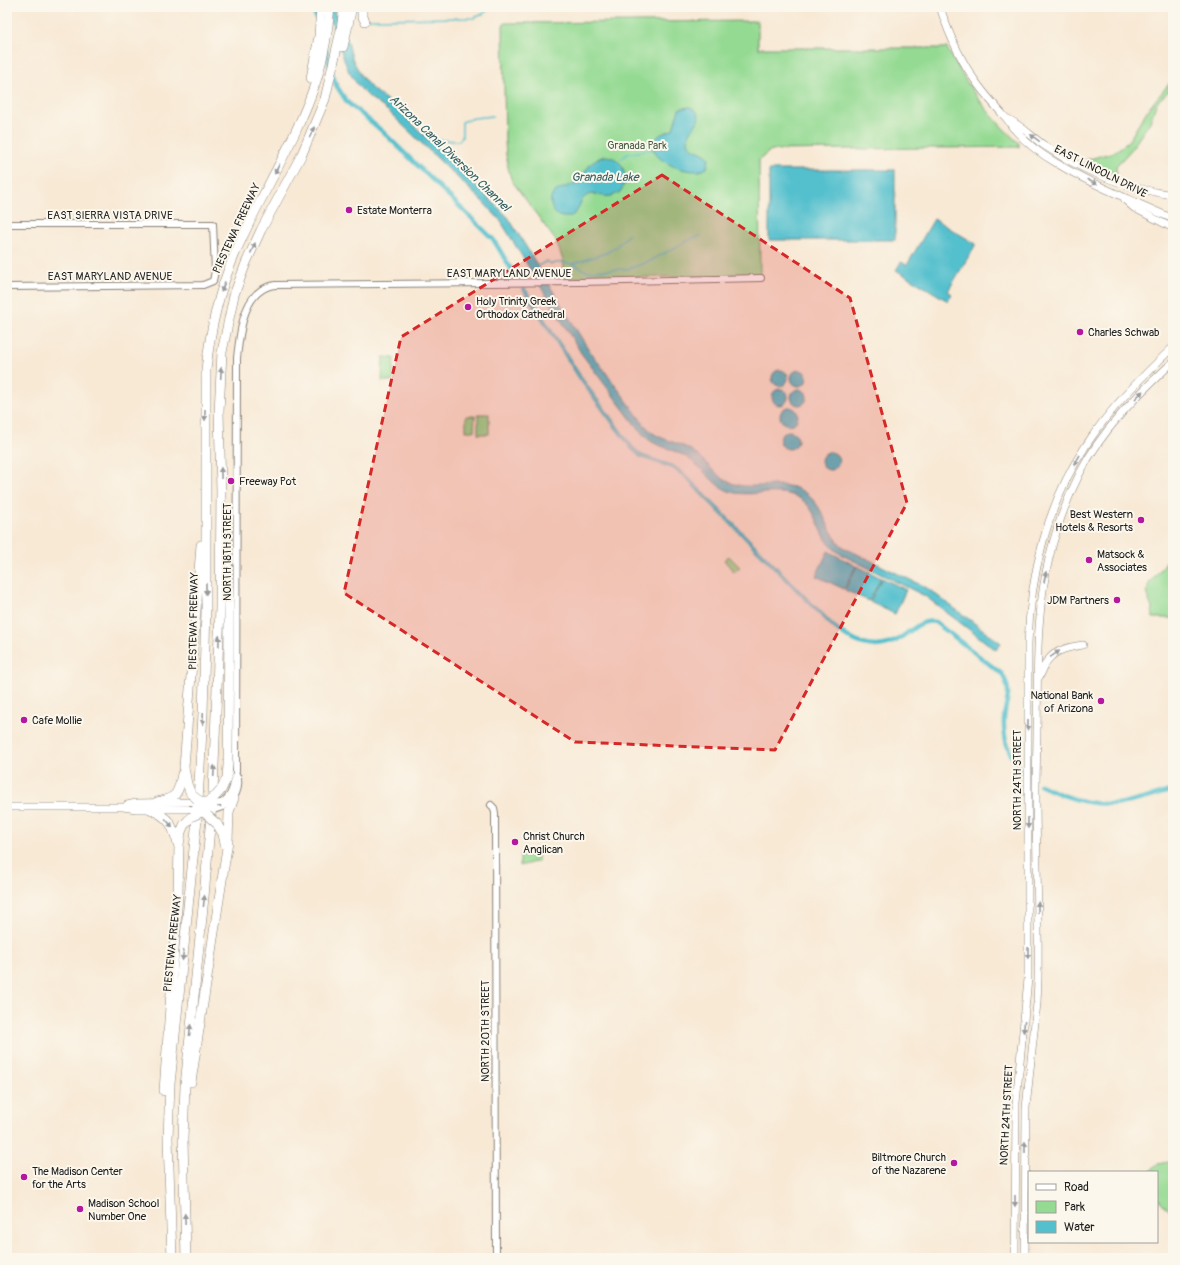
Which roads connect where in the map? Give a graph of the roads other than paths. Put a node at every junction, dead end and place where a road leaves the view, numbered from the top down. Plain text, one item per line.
1 (321, 7) edge
2 (330, 7) edge
3 (362, 7) edge
4 (940, 7) edge
5 (349, 8) edge
6 (365, 21) dead end
7 (315, 74) junction
8 (1008, 119) junction
9 (1119, 194) junction
10 (1173, 195) edge
11 (1173, 219) edge
12 (7, 224) edge
13 (1173, 228) edge
14 (761, 278) dead end
15 (213, 281) joint
16 (7, 287) edge
17 (259, 290) joint
18 (1173, 346) edge
19 (1173, 363) edge
20 (1113, 424) junction
21 (1098, 428) junction
22 (1082, 471) junction
23 (221, 491) junction
24 (206, 494) junction
25 (1083, 645) dead end
26 (1038, 679) junction
27 (184, 767) junction
28 (236, 771) junction
29 (205, 805) junction
30 (490, 805) dead end
31 (153, 806) junction
32 (7, 807) edge
33 (178, 845) junction
34 (226, 851) junction
35 (168, 1138) junction
36 (183, 1139) junction
37 (1015, 1186) junction
38 (1025, 1186) junction
39 (171, 1226) junction
40 (167, 1258) edge
41 (172, 1258) edge
42 (186, 1258) edge
43 (496, 1258) edge
44 (1015, 1258) edge
45 (1025, 1258) edge

1 - 7 highway
2 - 7 highway, PIESTEWA FREEWAY
3 - 6 highway
4 - 8 main road, EAST LINCOLN DRIVE
23 -> 5 highway
7 -> 24 highway, PIESTEWA FREEWAY
8 -> 9 main road, EAST LINCOLN DRIVE
10 -> 8 main road, EAST LINCOLN DRIVE
9 - 11 main road, EAST LINCOLN DRIVE
9 - 13 main road
12 - 15 street, EAST SIERRA VISTA DRIVE
14 - 17 street, EAST MARYLAND AVENUE
15 - 16 street, EAST MARYLAND AVENUE
17 - 28 street, NORTH 18TH STREET
18 - 21 main road, NORTH 24TH STREET
20 -> 19 main road, NORTH 24TH STREET
20 - 21 main road
20 - 22 main road, NORTH 24TH STREET
21 - 22 main road
21 -> 37 main road, NORTH 24TH STREET
26 -> 22 main road, NORTH 24TH STREET
23 - 29 highway, bridge
36 -> 23 highway
24 - 27 highway
24 -> 35 highway, PIESTEWA FREEWAY
26 -> 25 main road
38 -> 26 main road, NORTH 24TH STREET
27 - 29 highway
27 - 31 highway
28 - 29 street, NORTH 18TH STREET
28 - 29 street, NORTH 18TH STREET
29 - 31 main road
29 - 33 highway
29 - 34 highway, bridge
29 - 34 highway
30 - 43 street, NORTH 20TH STREET
31 - 32 main road
31 -> 33 highway
33 - 35 highway
34 - 36 highway
35 - 39 highway, PIESTEWA FREEWAY
42 -> 36 highway
37 - 38 main road
37 -> 44 main road, NORTH 24TH STREET
38 - 45 main road, NORTH 24TH STREET
39 - 40 highway
39 - 41 highway, PIESTEWA FREEWAY

